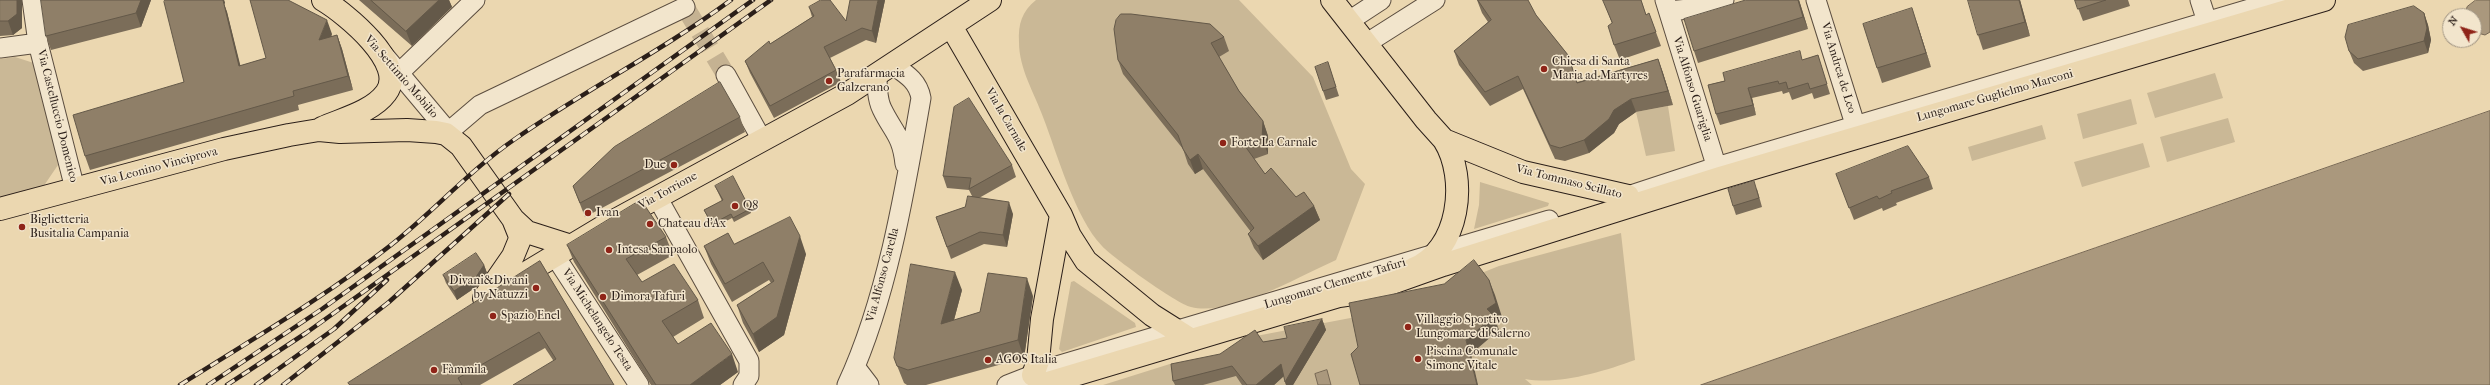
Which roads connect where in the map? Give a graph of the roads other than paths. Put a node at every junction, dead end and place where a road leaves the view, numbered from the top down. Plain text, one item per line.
1 (32, 0) edge
2 (475, 0) edge
3 (990, 0) edge
4 (1332, 0) edge
5 (1381, 0) edge
6 (1435, 0) edge
7 (1724, 0) edge
8 (1816, 0) edge
9 (2200, 0) edge
10 (2280, 0) edge
11 (2318, 1) edge
12 (330, 2) edge
13 (1667, 6) edge
14 (685, 7) dead end
15 (1349, 21) junction
16 (951, 26) junction
17 (2209, 28) junction
18 (38, 43) junction
19 (1367, 43) junction
20 (0, 48) edge
21 (381, 52) junction
22 (885, 70) junction
23 (399, 73) junction
24 (726, 75) tunnel mouth
25 (319, 130) junction
26 (1858, 131) junction
27 (453, 138) junction
28 (762, 140) junction
29 (1444, 140) junction
30 (1718, 172) junction
31 (907, 181) junction
32 (75, 189) junction
33 (1665, 190) junction
34 (1628, 196) junction
35 (657, 197) junction
36 (0, 209) edge
37 (1061, 215) junction
38 (512, 220) junction
39 (563, 251) junction
40 (1433, 255) junction
41 (1339, 296) junction
42 (484, 298) junction
43 (465, 311) edge
44 (1184, 336) junction
45 (856, 368) junction
46 (1037, 380) edge
47 (639, 385) edge
48 (743, 385) edge
49 (847, 385) edge
50 (869, 385) edge
51 (1007, 385) edge

1 - 18 street, Via Castelluccio Domenico
2 - 23 street
3 - 16 main road, Via Torrione
4 - 15 main road, Via Tommaso Scillato
5 - 15 street
6 - 19 street
7 - 13 street
8 - 26 street, Via Andrea de Leo
9 - 17 street
10 - 17 street, Lungomare Guglielmo Marconi
11 - 17 main road, Lungomare Guglielmo Marconi
12 - 21 main road, Via Settimio Mobilio
13 - 30 street, Via Alfonso Guariglia
14 - 27 street
15 - 19 main road, Via Tommaso Scillato
16 - 22 main road, Via Torrione
16 - 37 main road, Via la Carnale
17 - 26 main road, Lungomare Guglielmo Marconi
18 - 20 street
18 - 32 street, Via Castelluccio Domenico
19 - 29 main road, Via Tommaso Scillato
21 - 23 street, Via Settimio Mobilio
21 - 25 main road, Via Leonino Vinciprova
22 - 28 main road, Via Torrione
22 - 31 street, Via Alfonso Carella
22 - 31 street, Via Alfonso Carella
23 - 27 street, Via Settimio Mobilio
24 - 28 street
25 - 27 main road, Via Leonino Vinciprova
25 - 32 main road, Via Leonino Vinciprova
26 - 30 main road, Lungomare Guglielmo Marconi
27 - 38 main road, Via Settimio Mobilio
28 - 35 main road, Via Torrione
29 - 34 main road, Via Tommaso Scillato
29 - 40 main road, Via Tommaso Scillato
30 - 33 main road, Lungomare Guglielmo Marconi
31 - 45 street, Via Alfonso Carella
32 - 36 main road, Via Leonino Vinciprova
33 - 34 street, Lungomare Clemente Tafuri
33 - 41 main road, Lungomare Clemente Tafuri
34 - 40 street, Lungomare Clemente Tafuri
35 - 39 main road, Via Torrione
35 - 48 street
37 - 44 main road, Via la Carnale
37 - 46 main road
38 - 39 main road, Via Settimio Mobilio
38 - 42 main road, Via Settimio Mobilio
39 - 42 main road, Via Torrione
39 - 47 street, Via Michelangelo Testa
40 - 41 main road, Via Tommaso Scillato
40 - 44 street, Lungomare Clemente Tafuri
41 - 44 main road, Lungomare Clemente Tafuri
42 - 43 main road, Via Torrione
44 - 46 main road, Lungomare Clemente Tafuri
45 - 49 street, Via Alfonso Carella
45 - 50 street
46 - 51 street, Lungomare Clemente Tafuri

